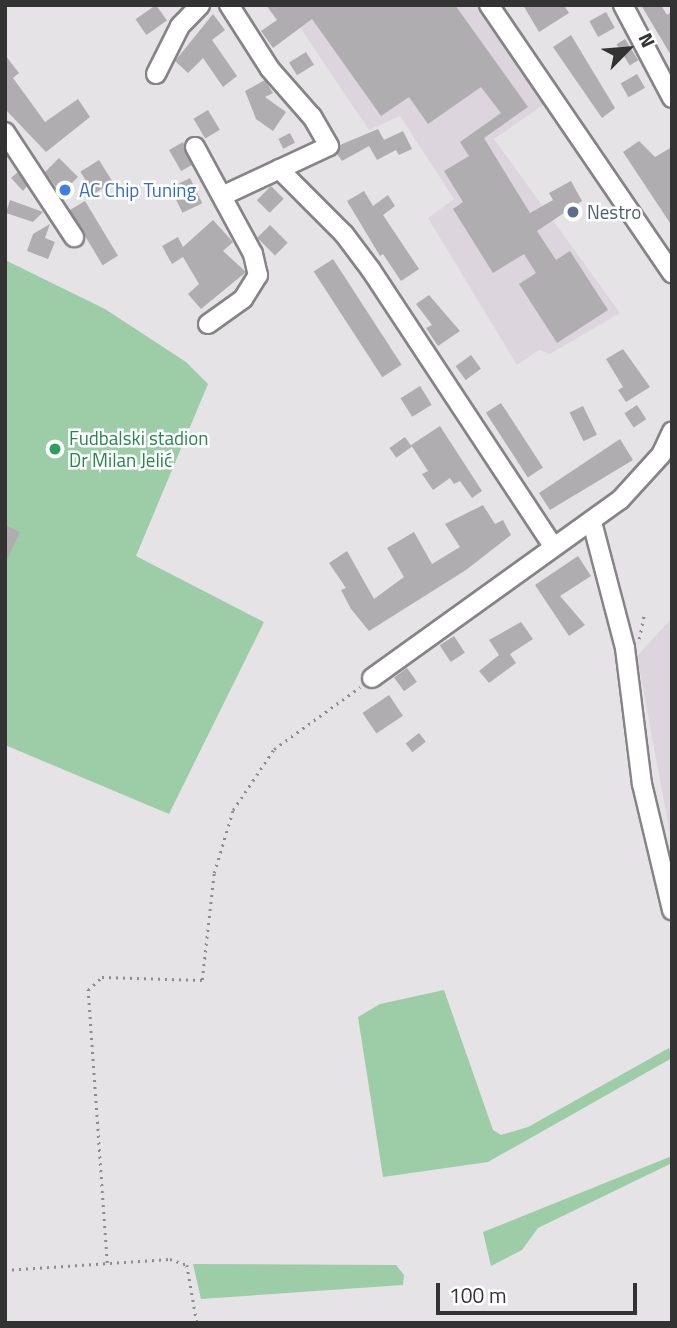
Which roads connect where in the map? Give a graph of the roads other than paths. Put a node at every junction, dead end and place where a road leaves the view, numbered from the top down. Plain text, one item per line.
1 (200, 5) edge
2 (229, 5) edge
3 (489, 5) edge
4 (623, 5) edge
5 (156, 74) dead end
6 (672, 98) edge
7 (5, 132) edge
8 (195, 147) dead end
9 (279, 169) junction
10 (222, 196) junction
11 (74, 237) dead end
12 (672, 273) edge
13 (208, 324) dead end
14 (672, 431) edge
15 (592, 522) junction
16 (553, 546) junction
17 (372, 678) road end
18 (670, 891) edge
19 (672, 909) edge

1 - 5 street
2 - 9 street
3 - 12 street
4 - 6 street
7 - 11 street
8 - 10 street
9 - 10 street
9 - 16 street
10 - 13 street
14 - 15 street
15 - 16 street
15 - 18 street
16 - 17 street
18 - 19 street

